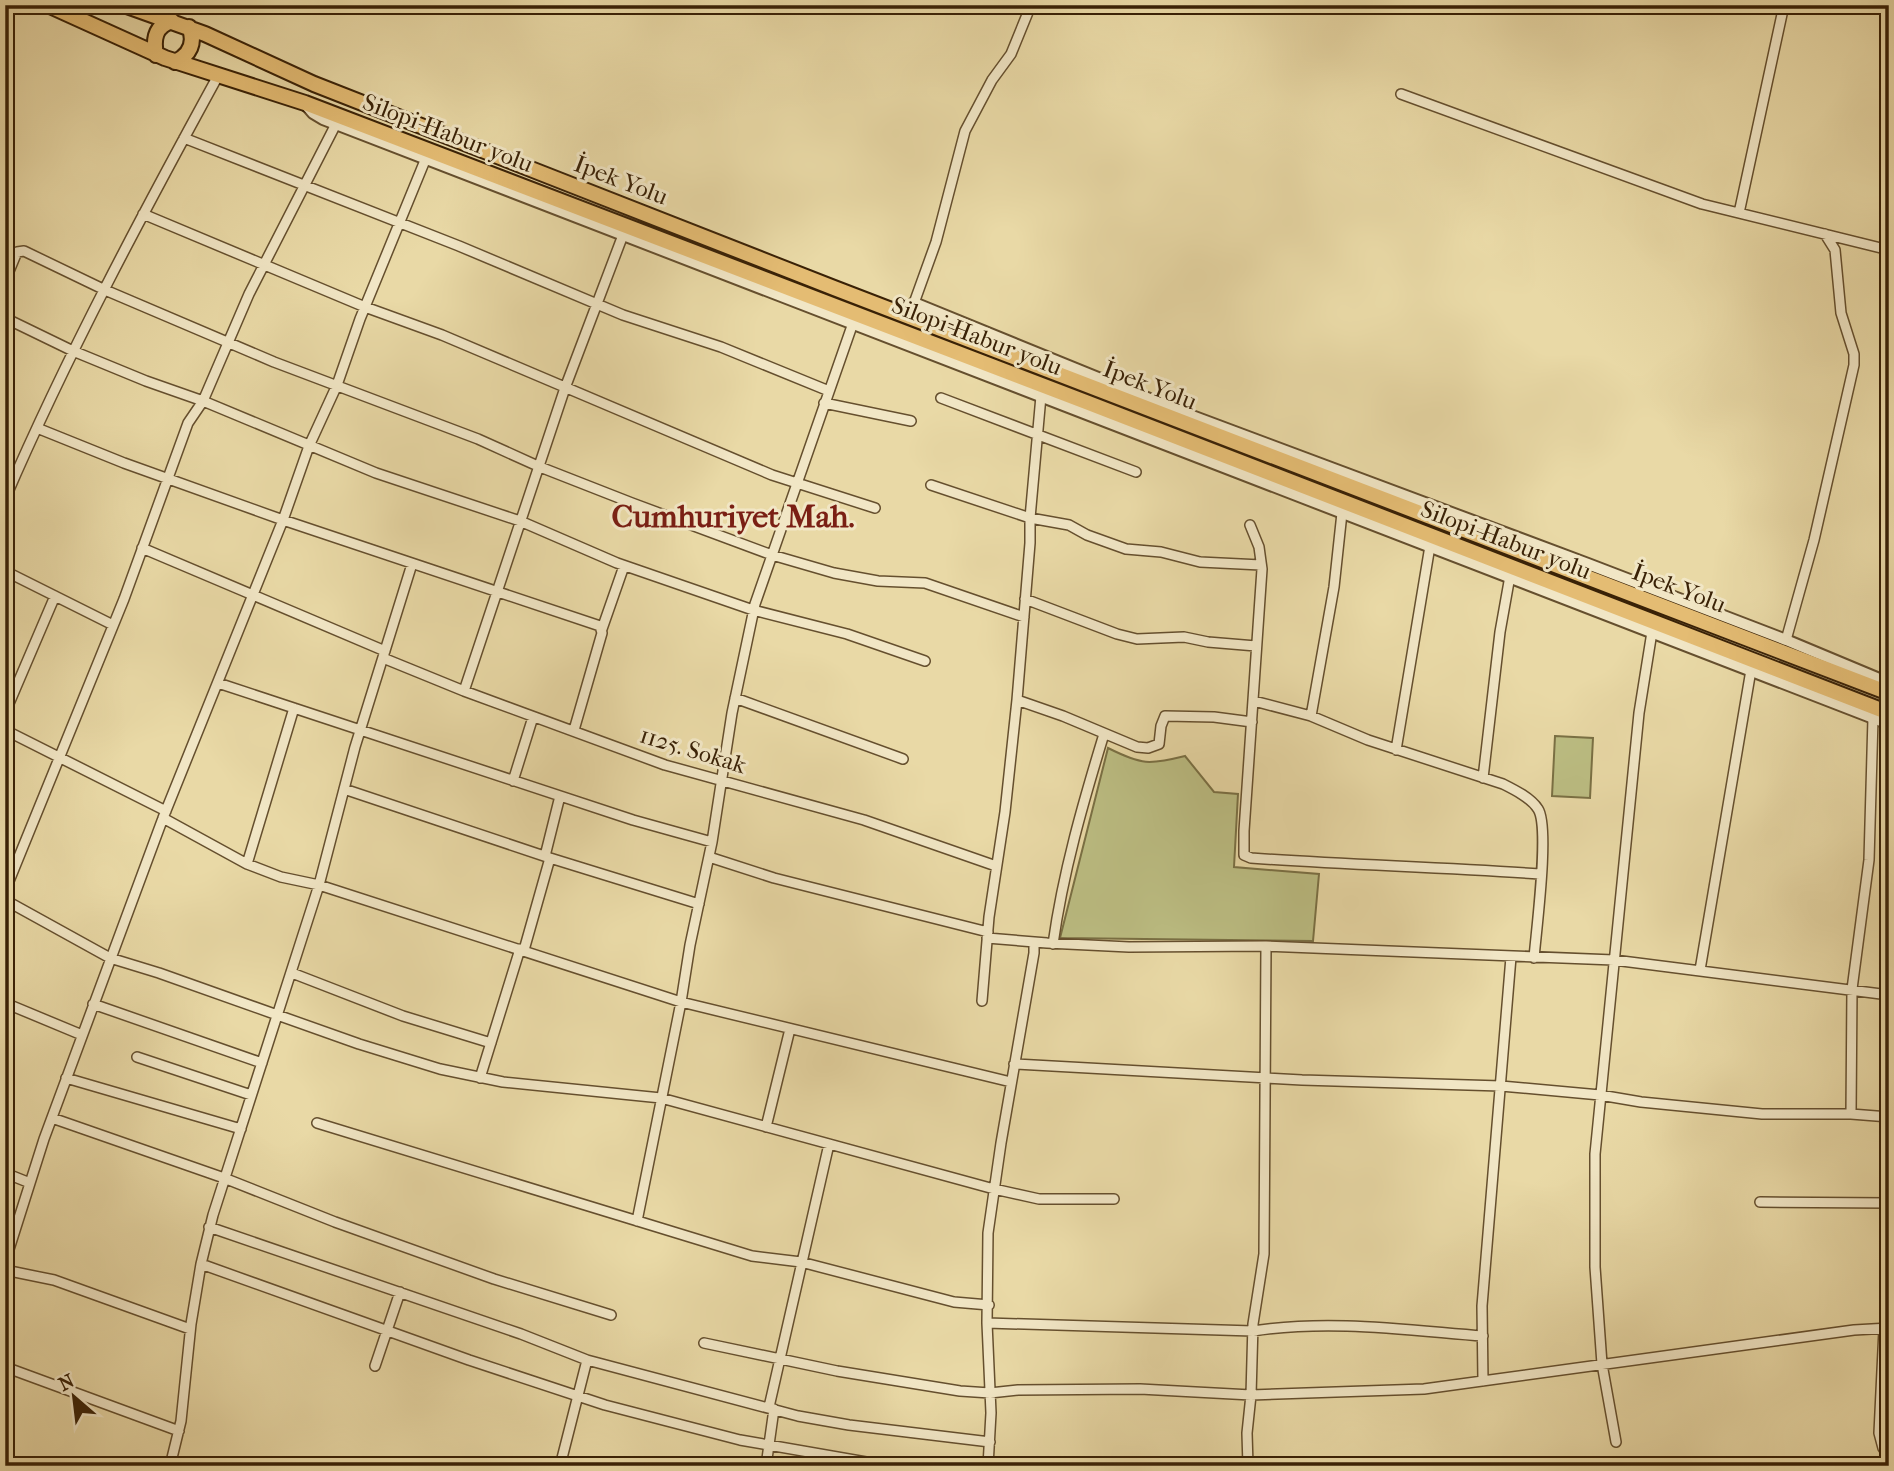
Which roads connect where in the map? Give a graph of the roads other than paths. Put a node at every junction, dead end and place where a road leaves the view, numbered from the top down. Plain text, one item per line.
1 (9, 5) edge
2 (48, 5) edge
3 (124, 5) edge
4 (1031, 5) edge
5 (1784, 5) edge
6 (1883, 5) edge
7 (1889, 8) edge
8 (5, 15) edge
9 (172, 21) junction
10 (188, 27) junction
11 (156, 55) junction
12 (175, 62) junction
13 (219, 74) junction
14 (1401, 94) dead end
15 (338, 120) junction
16 (184, 138) junction
17 (426, 158) junction
18 (303, 185) junction
19 (1739, 213) junction
20 (142, 214) junction
21 (400, 224) junction
22 (1825, 234) junction
23 (623, 235) junction
24 (1889, 250) edge
25 (753, 256) junction
26 (264, 265) junction
27 (747, 272) junction
28 (5, 281) edge
29 (105, 290) junction
30 (597, 304) junction
31 (365, 307) junction
32 (911, 310) junction
33 (5, 318) edge
34 (853, 323) junction
35 (229, 341) junction
36 (73, 351) junction
37 (337, 384) junction
38 (565, 388) junction
39 (829, 391) junction
40 (1041, 396) junction
41 (942, 398) dead end
42 (203, 401) junction
43 (824, 402) junction
44 (911, 421) dead end
45 (37, 428) junction
46 (1038, 434) junction
47 (309, 446) junction
48 (540, 467) junction
49 (1136, 472) dead end
50 (167, 479) junction
51 (795, 484) junction
52 (931, 485) dead end
53 (5, 499) edge
54 (875, 508) dead end
55 (1342, 513) junction
56 (1030, 518) junction
57 (283, 520) junction
58 (520, 521) junction
59 (1250, 525) dead end
60 (1430, 546) junction
61 (142, 548) junction
62 (772, 555) junction
63 (412, 564) junction
64 (1261, 565) junction
65 (624, 566) junction
66 (5, 571) edge
67 (1510, 576) junction
68 (496, 590) junction
69 (254, 593) junction
70 (55, 596) junction
71 (1025, 599) junction
72 (753, 610) junction
73 (1024, 617) junction
74 (113, 625) junction
75 (602, 629) junction
76 (1652, 632) junction
77 (1786, 640) junction
78 (1256, 646) junction
79 (384, 654) junction
80 (925, 661) dead end
81 (1751, 670) junction
82 (218, 683) junction
83 (1889, 683) edge
84 (464, 691) junction
85 (1889, 693) edge
86 (735, 698) junction
87 (1017, 700) junction
88 (1254, 701) junction
89 (294, 708) junction
90 (5, 713) edge
91 (1889, 713) edge
92 (1311, 716) junction
93 (533, 717) junction
94 (1873, 718) junction
95 (1252, 722) junction
96 (1889, 724) edge
97 (360, 729) junction
98 (5, 730) edge
99 (574, 730) junction
100 (1104, 734) junction
101 (1396, 750) junction
102 (61, 756) junction
103 (903, 759) dead end
104 (1483, 778) junction
105 (723, 780) junction
106 (513, 781) junction
107 (344, 789) junction
108 (560, 796) junction
109 (164, 815) junction
110 (712, 842) junction
111 (548, 857) junction
112 (709, 857) junction
113 (247, 864) junction
114 (996, 866) junction
115 (1540, 874) junction
116 (319, 884) junction
117 (5, 891) edge
118 (5, 900) edge
119 (699, 904) junction
120 (988, 935) junction
121 (1034, 942) junction
122 (1053, 943) junction
123 (1266, 946) junction
124 (522, 950) junction
125 (1511, 957) junction
126 (110, 958) junction
127 (1534, 958) junction
128 (1614, 960) junction
129 (1700, 970) junction
130 (292, 973) junction
131 (1852, 989) junction
132 (1889, 995) edge
133 (982, 1001) dead end
134 (681, 1002) junction
135 (5, 1003) edge
136 (93, 1004) junction
137 (277, 1016) junction
138 (790, 1029) junction
139 (82, 1035) junction
140 (491, 1043) junction
141 (137, 1057) dead end
142 (262, 1063) junction
143 (1014, 1064) junction
144 (66, 1078) junction
145 (480, 1078) junction
146 (1265, 1078) junction
147 (1011, 1082) junction
148 (1501, 1086) junction
149 (251, 1095) junction
150 (1600, 1095) junction
151 (661, 1098) junction
152 (1851, 1114) junction
153 (1889, 1117) edge
154 (52, 1118) junction
155 (317, 1123) dead end
156 (766, 1127) junction
157 (241, 1129) junction
158 (828, 1144) junction
159 (5, 1173) edge
160 (224, 1178) junction
161 (30, 1183) junction
162 (994, 1189) junction
163 (1114, 1199) dead end
164 (1759, 1202) dead end
165 (1889, 1203) edge
166 (637, 1221) junction
167 (209, 1227) junction
168 (5, 1262) edge
169 (802, 1262) junction
170 (201, 1264) junction
171 (5, 1270) edge
172 (400, 1292) junction
173 (989, 1305) junction
174 (611, 1315) dead end
175 (988, 1323) junction
176 (190, 1329) junction
177 (1886, 1329) edge
178 (388, 1331) junction
179 (1253, 1331) junction
180 (1483, 1336) junction
181 (704, 1343) dead end
182 (587, 1360) junction
183 (781, 1360) junction
184 (1602, 1364) junction
185 (375, 1366) dead end
186 (5, 1367) edge
187 (1483, 1381) junction
188 (990, 1393) junction
189 (1251, 1395) junction
190 (577, 1396) junction
191 (772, 1408) junction
192 (179, 1431) junction
193 (990, 1442) junction
194 (1616, 1442) dead end
195 (768, 1445) junction
196 (1889, 1457) edge
197 (5, 1460) edge
198 (22, 1466) edge
199 (170, 1466) edge
200 (560, 1466) edge
201 (766, 1466) edge
202 (890, 1466) edge
203 (988, 1466) edge
204 (1248, 1466) edge

1 - 8 street
2 - 11 highway, Silopi-Habur yolu
3 - 9 highway, İpek Yolu
4 - 32 street
5 - 19 street
6 - 7 street
9 - 10 highway, İpek Yolu
9 - 11 highway
10 - 12 highway
10 - 25 highway, İpek Yolu
11 - 12 highway, Silopi-Habur yolu
12 - 13 highway, Silopi-Habur yolu
13 - 15 highway, Silopi-Habur yolu
13 - 16 street
14 - 19 street
15 - 17 street
15 - 18 street
15 - 27 highway, Silopi-Habur yolu
16 - 18 street
16 - 20 street
17 - 21 street
17 - 23 street
18 - 21 street
18 - 26 street
19 - 22 street
20 - 26 street
20 - 29 street
21 - 30 street
21 - 31 street
22 - 24 street
22 - 77 street
23 - 30 street
23 - 34 street
25 - 27 highway
25 - 32 highway, İpek Yolu
26 - 31 street
26 - 35 street
27 - 91 highway, Silopi-Habur yolu
28 - 29 street
29 - 35 street
29 - 36 street
30 - 38 street
30 - 39 street
31 - 37 street
31 - 38 street
32 - 77 street
32 - 85 highway, İpek Yolu
33 - 36 street
34 - 39 street
34 - 40 street
35 - 37 street
35 - 42 street
36 - 42 street
36 - 45 street
37 - 47 street
37 - 48 street
38 - 48 street
38 - 51 street
39 - 43 street
40 - 46 street
40 - 55 street
41 - 46 street
42 - 47 street
42 - 50 street
43 - 44 street
43 - 51 street
45 - 50 street
45 - 53 street
46 - 49 street
46 - 56 street
47 - 57 street
47 - 58 street
48 - 58 street
48 - 62 street
50 - 57 street
50 - 61 street
51 - 54 street
51 - 62 street
52 - 56 street
55 - 60 street
55 - 92 street
56 - 64 street
56 - 71 street
57 - 63 street
57 - 69 street
58 - 65 street
58 - 68 street
59 - 64 street
60 - 67 street
60 - 101 street
61 - 69 street, 1125. Sokak
61 - 74 street
62 - 72 street
62 - 73 street
63 - 68 street
63 - 79 street
64 - 78 street
65 - 72 street
65 - 75 street
66 - 70 street
67 - 76 street
67 - 104 street
68 - 75 street
68 - 84 street
69 - 79 street, 1125. Sokak
69 - 82 street
70 - 74 street
70 - 90 street
71 - 73 street
71 - 78 street
72 - 80 street
72 - 86 street
73 - 87 street
74 - 102 street
75 - 99 street
76 - 81 street
76 - 128 street
77 - 83 street
78 - 88 street
79 - 84 street, 1125. Sokak
79 - 97 street
81 - 94 street
81 - 129 street
82 - 89 street
82 - 109 street
84 - 93 street, 1125. Sokak
86 - 103 street
86 - 105 street
87 - 100 street
87 - 114 street
88 - 92 street
88 - 95 street
89 - 97 street
89 - 113 street
92 - 101 street
93 - 99 street, 1125. Sokak
93 - 106 street
94 - 96 street
94 - 131 street
95 - 100 street
95 - 115 street
97 - 106 street
97 - 107 street
98 - 102 street
99 - 105 street, 1125. Sokak
100 - 122 street
101 - 104 street
102 - 109 street
102 - 117 street
104 - 115 street
105 - 110 street
105 - 114 street, 1125. Sokak
106 - 108 street
107 - 111 street
107 - 116 street
108 - 110 street
108 - 111 street
109 - 113 street
109 - 126 street
110 - 112 street
111 - 119 street
111 - 124 street
112 - 119 street
112 - 120 street
113 - 116 street
114 - 120 street
115 - 127 street
116 - 124 street
116 - 130 street
118 - 126 street
119 - 134 street
120 - 121 street
120 - 133 street
121 - 122 street
121 - 143 street
122 - 123 street
123 - 125 street
123 - 146 street
124 - 134 street
124 - 140 street
125 - 127 street
125 - 148 street
126 - 136 street
126 - 137 street
127 - 128 street
128 - 129 street
128 - 150 street
129 - 131 street
130 - 137 street
130 - 140 street
131 - 132 street
131 - 152 street
134 - 138 street
134 - 151 street
135 - 139 street
136 - 139 street
136 - 142 street
137 - 142 street
137 - 145 street
138 - 147 street
138 - 156 street
139 - 144 street
140 - 145 street
141 - 149 street
142 - 149 street
143 - 146 street
143 - 147 street
144 - 154 street
144 - 157 street
145 - 151 street
146 - 148 street
146 - 179 street
147 - 162 street
148 - 150 street
148 - 180 street
149 - 157 street
150 - 152 street
150 - 184 street
151 - 156 street
151 - 166 street
152 - 153 street
154 - 160 street
154 - 161 street
155 - 166 street
156 - 158 street
157 - 160 street
158 - 162 street
158 - 169 street
159 - 161 street
160 - 167 street
160 - 174 street
161 - 168 street
162 - 163 street
162 - 173 street
164 - 165 street
166 - 169 street
167 - 170 street
167 - 172 street
169 - 173 street
169 - 183 street
170 - 176 street
170 - 178 street
171 - 176 street
172 - 178 street
172 - 182 street
173 - 175 street
175 - 179 street
175 - 188 street
176 - 192 street
177 - 184 street
177 - 196 street
178 - 185 street
178 - 190 street
179 - 180 street
179 - 189 street
180 - 187 street
181 - 183 street
182 - 190 street
182 - 191 street
183 - 188 street
183 - 191 street
184 - 187 street
184 - 194 street
186 - 192 street
187 - 189 street
188 - 189 street
188 - 193 street
189 - 204 street
190 - 195 street
190 - 200 street
191 - 193 street
191 - 195 street
192 - 199 street
193 - 203 street
195 - 201 street
195 - 202 street
197 - 198 street

